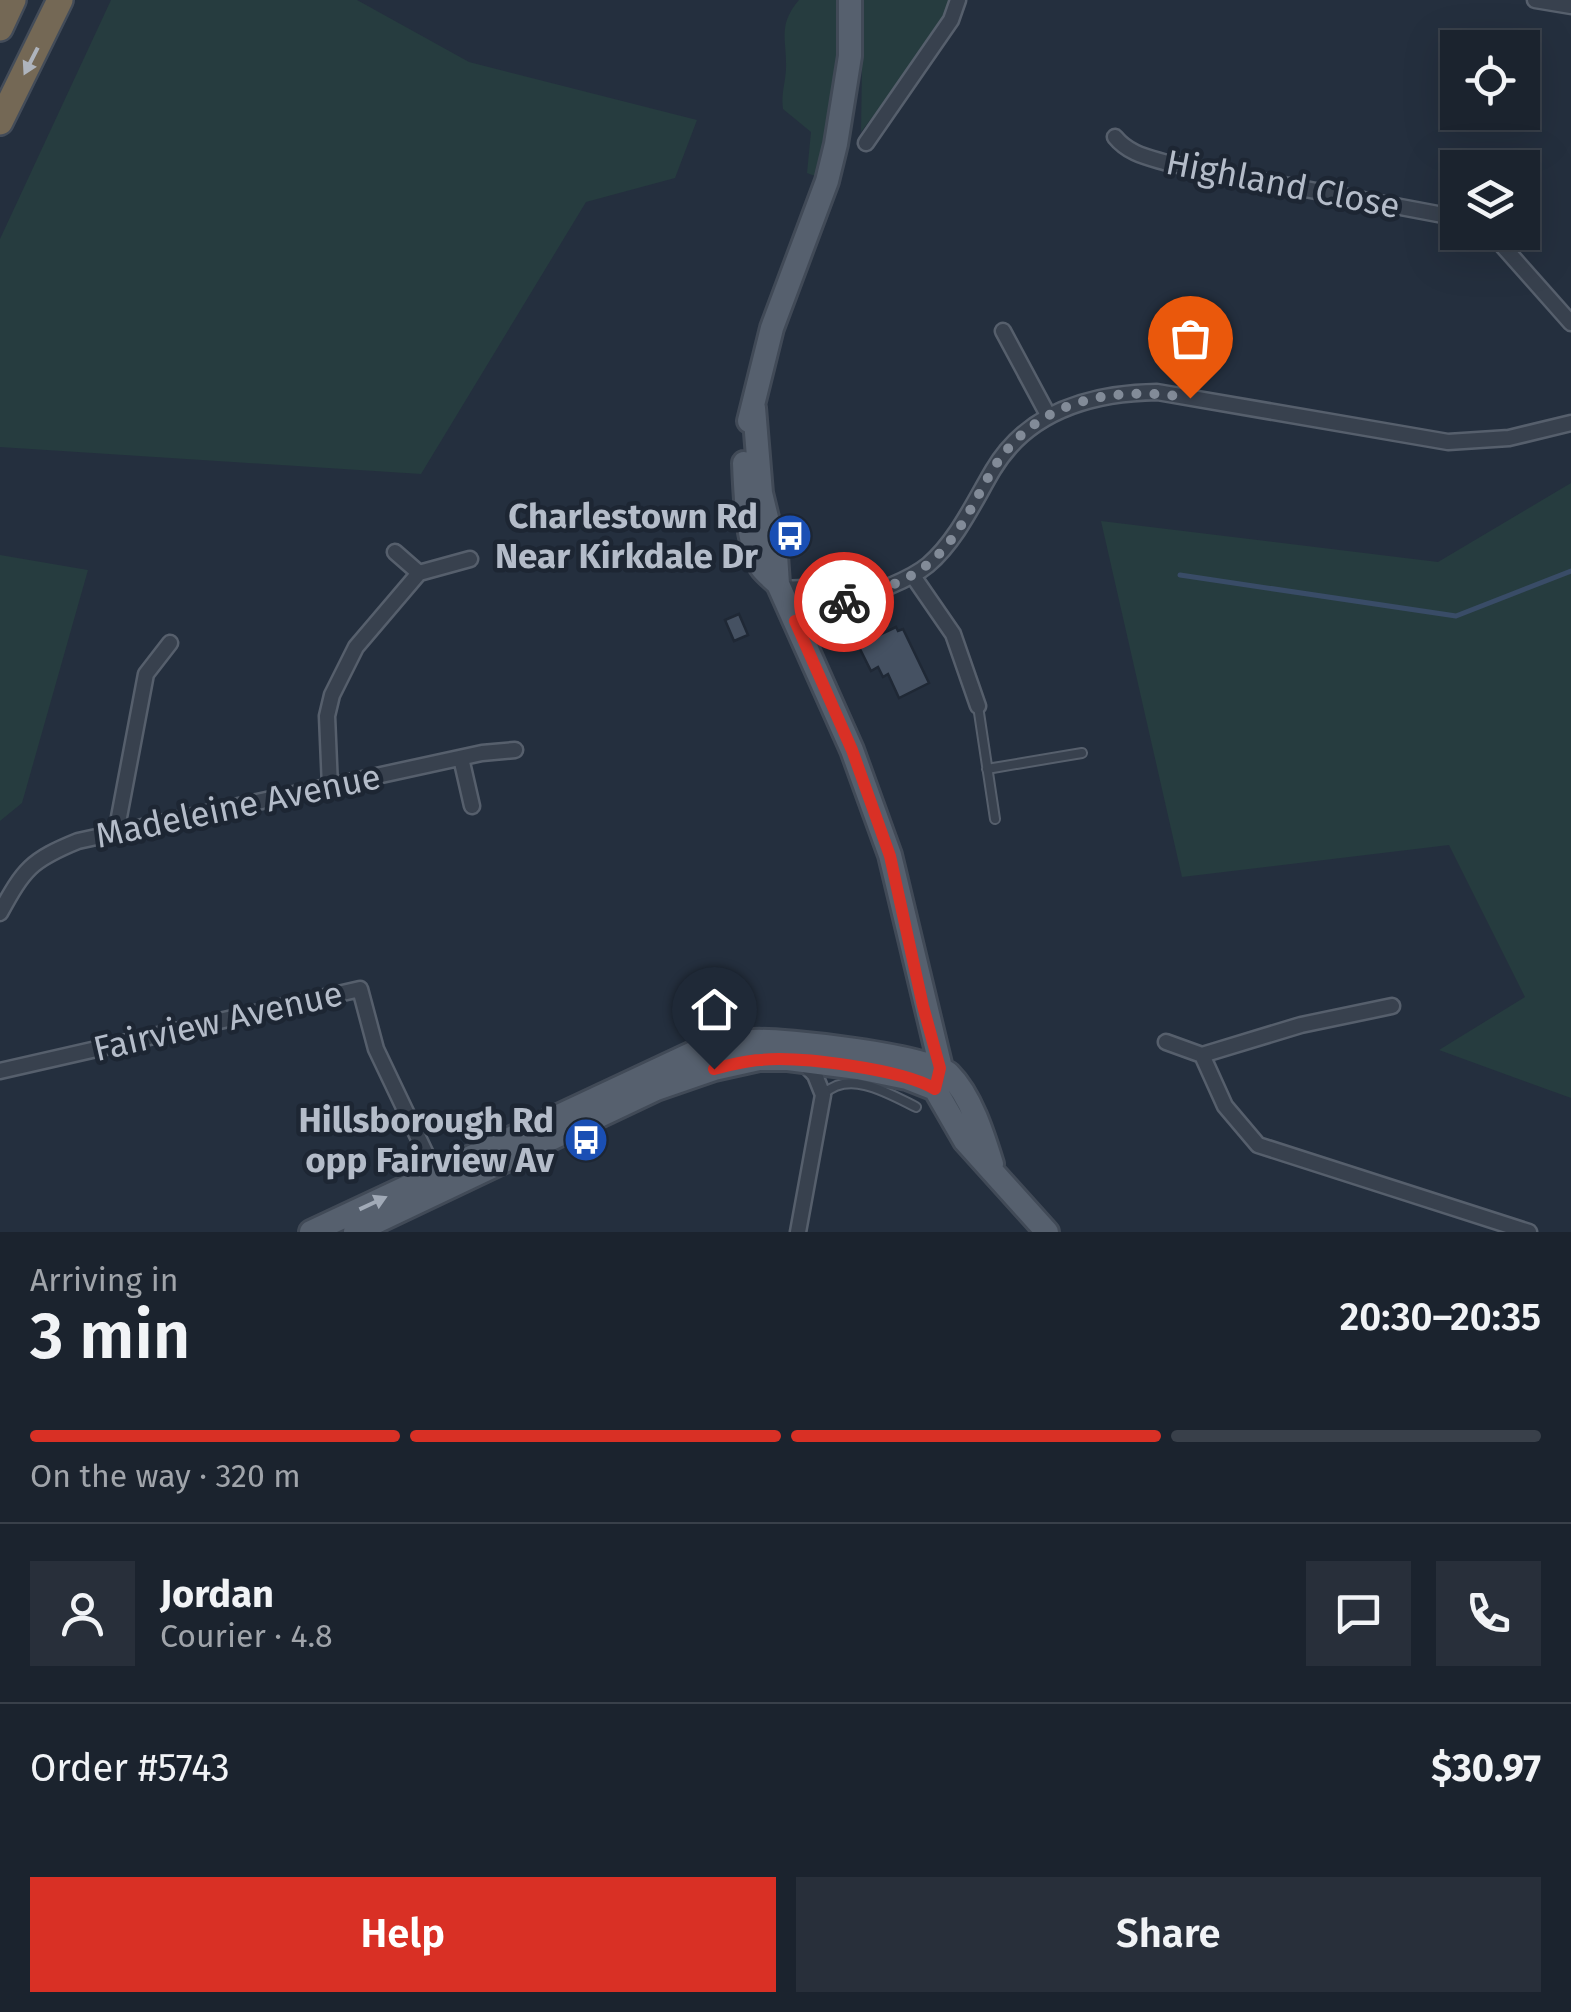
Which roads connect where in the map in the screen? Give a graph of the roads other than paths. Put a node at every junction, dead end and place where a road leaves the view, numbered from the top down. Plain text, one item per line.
1 (14, 0) edge
2 (60, 0) edge
3 (850, 0) edge
4 (958, 0) edge
5 (1535, 0) edge
6 (1571, 6) edge
7 (0, 28) edge
8 (0, 122) edge
9 (1115, 137) dead end
10 (866, 143) dead end
11 (1440, 215) edge
12 (1506, 250) edge
13 (1571, 322) edge
14 (1002, 331) dead end
15 (1048, 415) junction
16 (1571, 423) edge
17 (395, 552) dead end
18 (470, 559) dead end
19 (419, 574) junction
20 (913, 576) junction
21 (779, 586) junction
22 (857, 597) junction
23 (795, 621) junction
24 (170, 642) dead end
25 (978, 706) joint
26 (515, 750) dead end
27 (1082, 754) dead end
28 (461, 758) junction
29 (987, 768) junction
30 (330, 786) junction
31 (472, 806) dead end
32 (994, 818) dead end
33 (116, 834) junction
34 (0, 913) edge
35 (1392, 1006) dead end
36 (1166, 1042) dead end
37 (1202, 1055) junction
38 (802, 1061) junction
39 (0, 1071) edge
40 (939, 1086) junction
41 (823, 1095) junction
42 (916, 1106) dead end
43 (995, 1172) junction
44 (435, 1173) junction
45 (1508, 1229) edge
46 (311, 1232) edge
47 (355, 1232) edge
48 (798, 1232) edge
49 (1047, 1232) edge
50 (1529, 1232) edge

1 - 7 highway
2 -> 8 highway
3 - 21 main road
4 - 10 street
5 - 6 street
9 - 11 street, Highland Close
12 - 13 street
14 - 15 street
15 - 16 street
15 - 20 street
17 - 19 street
18 - 19 street
19 - 30 street
20 - 22 street
20 - 25 street
21 - 22 street
21 - 23 main road
22 - 23 street
23 - 40 main road
24 - 33 street
25 - 29 lane
26 - 28 street, Madeleine Avenue
27 - 29 lane
28 - 30 street, Madeleine Avenue
28 - 31 street
29 - 32 lane
30 - 33 street, Madeleine Avenue
33 - 34 street, Madeleine Avenue
35 - 37 street
36 - 37 street
37 - 45 street
38 - 40 main road
38 - 41 street
38 - 47 main road
39 - 44 street, Fairview Avenue
40 - 43 main road
40 - 43 main road
40 - 44 main road
41 - 42 lane
41 - 48 street
43 - 49 main road
46 -> 44 main road
45 - 50 street

